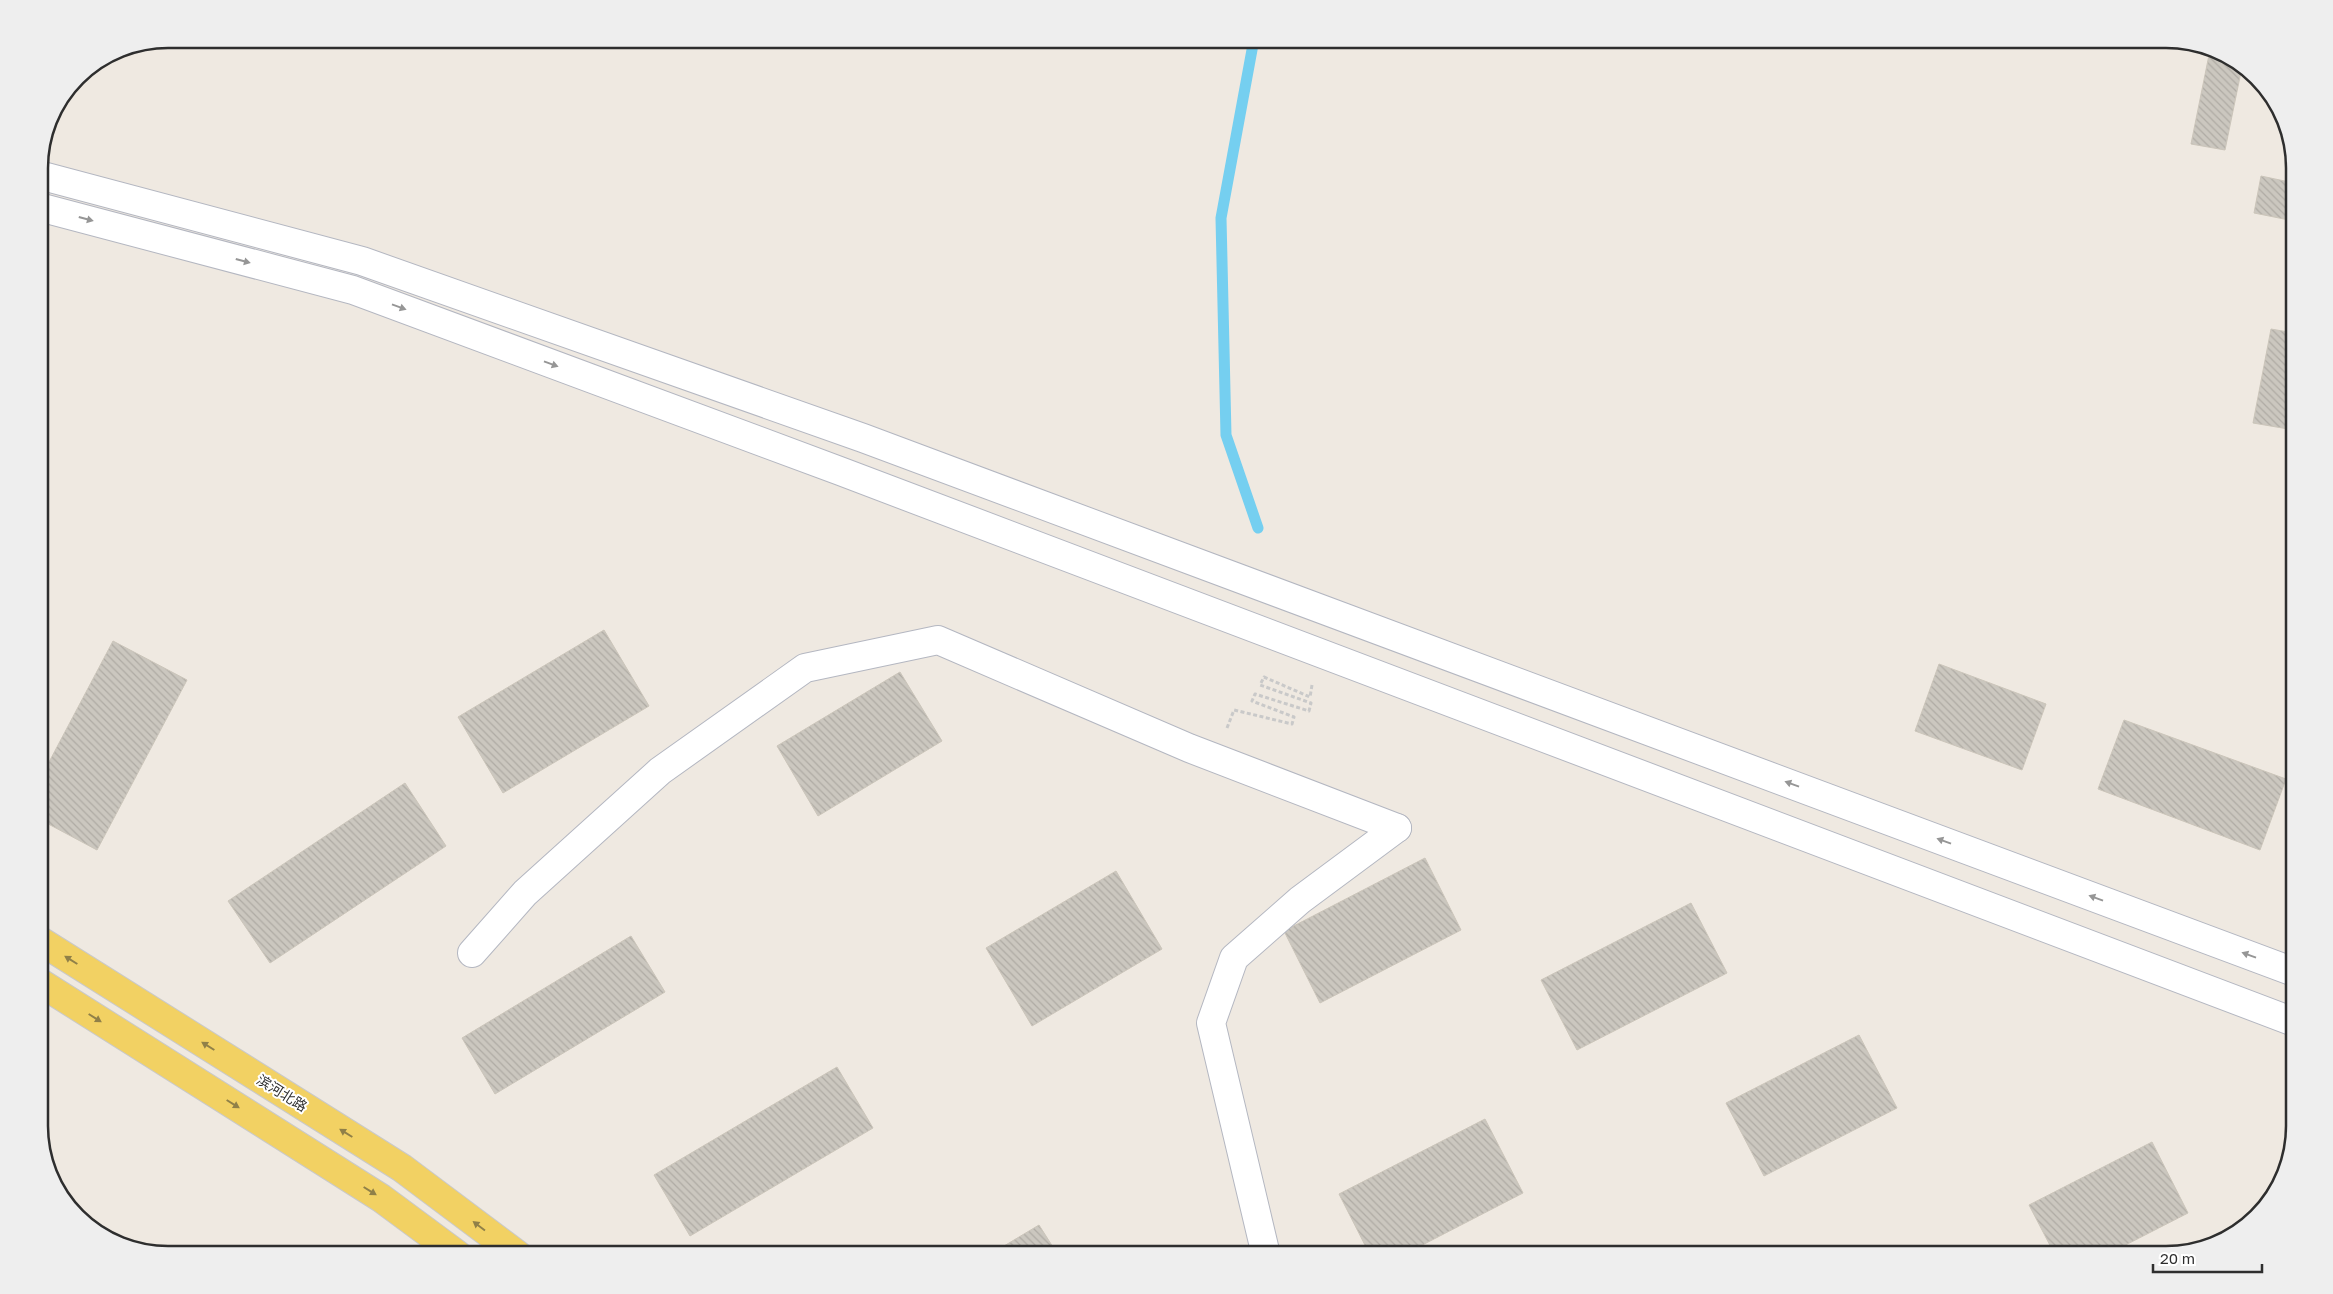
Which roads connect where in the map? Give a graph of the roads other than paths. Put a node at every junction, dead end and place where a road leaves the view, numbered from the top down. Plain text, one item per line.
1 (48, 177) edge
2 (48, 209) edge
3 (48, 946) edge
4 (472, 953) dead end
5 (2286, 969) edge
6 (48, 988) edge
7 (2286, 1019) edge
8 (446, 1246) edge
9 (506, 1246) edge
10 (1264, 1246) edge

5 -> 1 main road
2 -> 7 main road
9 -> 3 main road, 滨河北路
4 - 10 main road
6 -> 8 main road

